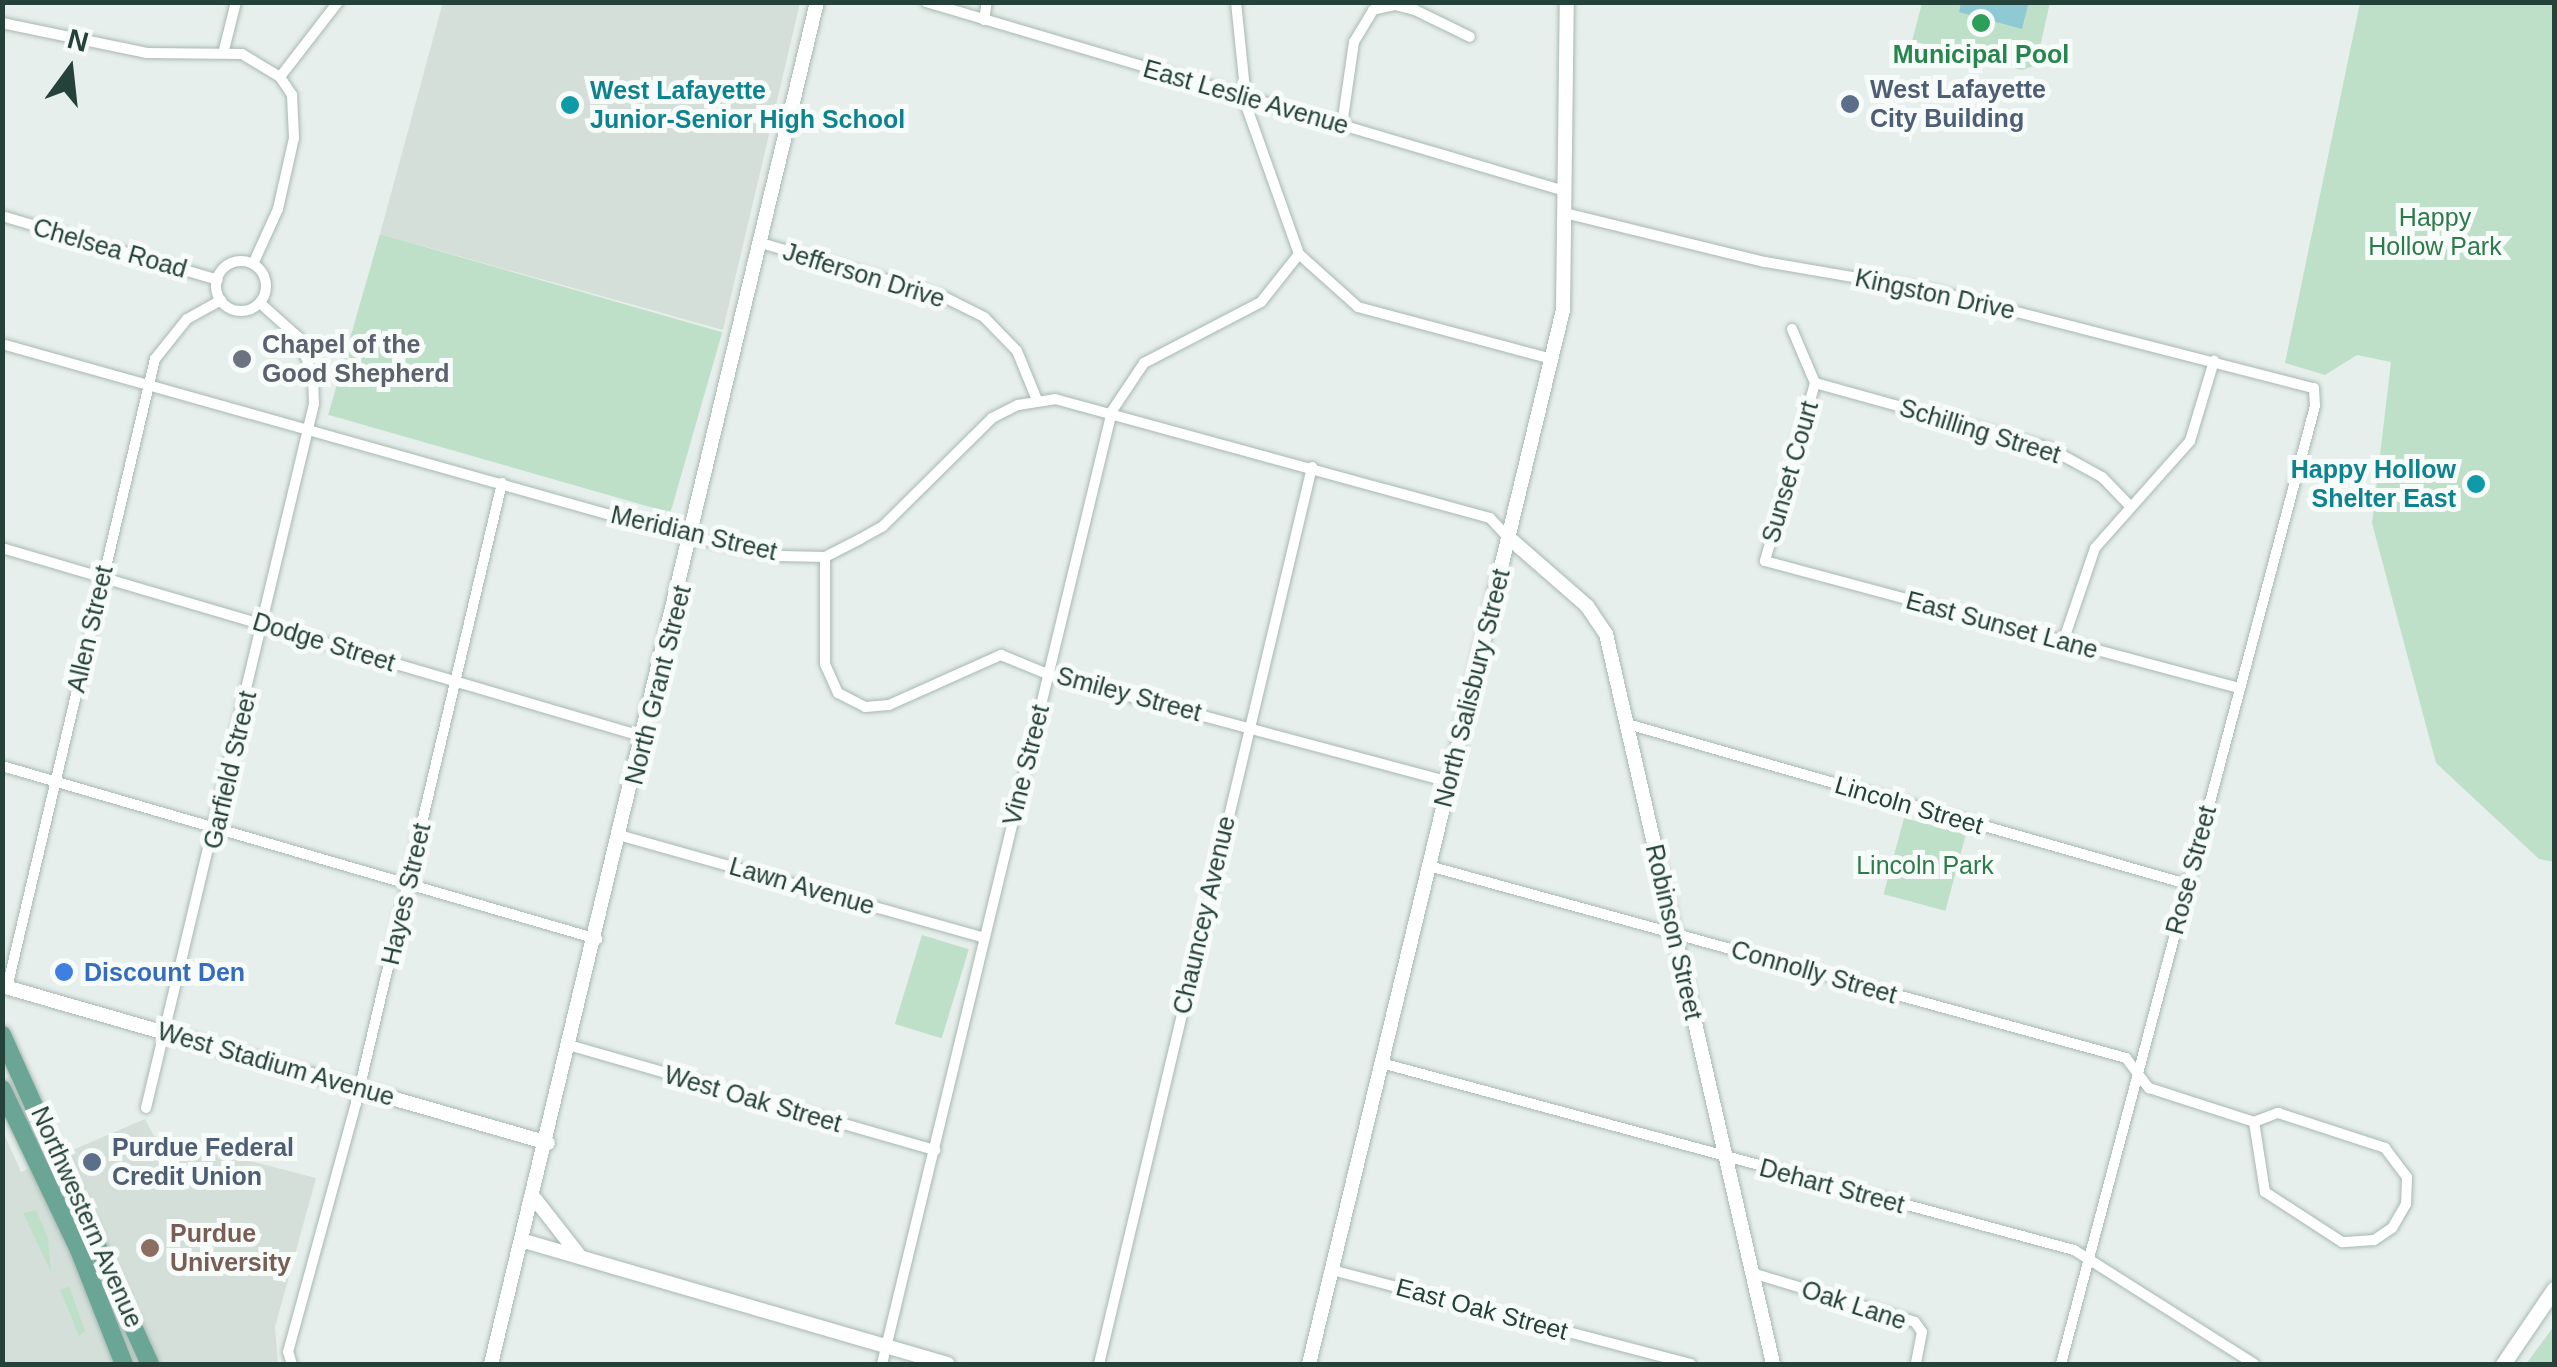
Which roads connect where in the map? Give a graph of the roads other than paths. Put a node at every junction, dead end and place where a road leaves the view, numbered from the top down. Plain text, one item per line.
1 (236, 2) edge
2 (338, 2) edge
3 (817, 2) edge
4 (926, 2) edge
5 (988, 2) edge
6 (1236, 2) edge
7 (1567, 2) edge
8 (984, 20) junction
9 (2, 23) edge
10 (1470, 37) dead end
11 (224, 50) junction
12 (280, 77) junction
13 (1244, 96) junction
14 (1342, 125) junction
15 (1565, 191) junction
16 (1565, 213) junction
17 (2, 216) edge
18 (761, 243) junction
19 (1299, 254) junction
20 (253, 264) junction
21 (218, 280) junction
22 (221, 300) junction
23 (260, 303) junction
24 (1792, 329) dead end
25 (2, 344) edge
26 (1552, 358) junction
27 (2214, 361) junction
28 (1815, 382) junction
29 (2303, 383) joint
30 (148, 386) junction
31 (1037, 400) junction
32 (1112, 411) junction
33 (310, 430) junction
34 (1312, 467) junction
35 (502, 483) junction
36 (2130, 506) junction
37 (694, 537) junction
38 (1508, 538) junction
39 (2, 548) edge
40 (825, 556) junction
41 (1766, 560) joint
42 (103, 577) junction
43 (264, 624) junction
44 (2064, 642) junction
45 (1050, 675) junction
46 (455, 681) junction
47 (2239, 688) junction
48 (1249, 724) junction
49 (1631, 725) junction
50 (645, 737) junction
51 (2, 766) edge
52 (56, 781) junction
53 (1449, 782) junction
54 (217, 828) junction
55 (622, 836) junction
56 (1429, 866) junction
57 (409, 882) junction
58 (2187, 884) junction
59 (1674, 933) junction
60 (982, 937) junction
61 (598, 939) junction
62 (5, 987) edge
63 (167, 1032) junction
64 (2, 1035) edge
65 (572, 1046) junction
66 (1384, 1064) junction
67 (2138, 1070) junction
68 (360, 1088) junction
69 (2, 1090) edge
70 (146, 1108) dead end
71 (2254, 1122) junction
72 (548, 1142) junction
73 (934, 1150) junction
74 (1726, 1157) junction
75 (535, 1199) junction
76 (524, 1241) junction
77 (583, 1258) junction
78 (2089, 1258) junction
79 (1332, 1270) junction
80 (1752, 1273) junction
81 (2554, 1289) edge
82 (886, 1348) junction
83 (124, 1364) edge
84 (150, 1364) edge
85 (292, 1364) edge
86 (491, 1364) edge
87 (882, 1364) edge
88 (948, 1364) edge
89 (1099, 1364) edge
90 (1309, 1364) edge
91 (1691, 1364) edge
92 (1773, 1364) edge
93 (1916, 1364) edge
94 (2061, 1364) edge
95 (2254, 1364) edge
96 (2503, 1364) edge

1 - 11 street
2 - 12 street
3 - 18 street, North Grant Street
4 - 8 street, East Leslie Avenue
5 - 8 street
6 - 13 street
7 - 15 street, North Salisbury Street
8 - 13 street, East Leslie Avenue
9 - 11 street
10 - 14 street
11 - 12 street
12 - 20 street
13 - 14 street, East Leslie Avenue
13 - 19 street
14 - 15 street, East Leslie Avenue
15 - 16 street, North Salisbury Street
16 - 26 street, North Salisbury Street
16 - 27 street, Kingston Drive
17 - 21 street, Chelsea Road
18 - 31 street, Jefferson Drive
18 - 37 street, North Grant Street
19 - 26 street
19 - 32 street, Vine Street
20 - 21 street
20 - 23 street
21 - 22 street
22 - 23 street
22 - 30 street, Allen Street
23 - 33 street, Garfield Street
24 - 28 street, Sunset Court
25 - 30 street, Meridian Street
26 - 38 street, North Salisbury Street
27 - 29 street, Kingston Drive
27 - 36 street
28 - 36 street, Schilling Street
28 - 41 street, Sunset Court
29 - 47 street, Rose Street
30 - 33 street, Meridian Street
30 - 42 street, Allen Street
31 - 32 street
31 - 40 street, Meridian Street
32 - 34 street
32 - 45 street, Vine Street
33 - 35 street, Meridian Street
33 - 43 street, Garfield Street
34 - 38 street
34 - 48 street, Chauncey Avenue
35 - 37 street, Meridian Street
35 - 46 street, Hayes Street
36 - 44 street
37 - 40 street, Meridian Street
37 - 50 street, North Grant Street
38 - 49 street, Robinson Street
38 - 53 street, North Salisbury Street
39 - 42 street, Dodge Street
40 - 45 street, Smiley Street
41 - 44 street, East Sunset Lane
42 - 43 street, Dodge Street
42 - 52 street, Allen Street
43 - 46 street, Dodge Street
43 - 54 street, Garfield Street
44 - 47 street, East Sunset Lane
45 - 48 street, Smiley Street
45 - 60 street, Vine Street
46 - 50 street, Dodge Street
46 - 57 street, Hayes Street
47 - 58 street, Rose Street
48 - 53 street, Smiley Street
48 - 89 street, Chauncey Avenue
49 - 58 street, Lincoln Street
49 - 59 street, Robinson Street
50 - 55 street, North Grant Street
51 - 52 street
52 - 54 street
52 - 62 street, Allen Street
53 - 56 street, North Salisbury Street
54 - 57 street
54 - 63 street, Garfield Street
55 - 60 street, Lawn Avenue
55 - 61 street, North Grant Street
56 - 59 street, Connolly Street
56 - 66 street, North Salisbury Street
57 - 61 street
57 - 68 street, Hayes Street
58 - 67 street, Rose Street
59 - 67 street, Connolly Street
59 - 74 street, Robinson Street
60 - 73 street, Vine Street
61 - 65 street, North Grant Street
62 - 63 street, West Stadium Avenue
63 - 68 street, West Stadium Avenue
63 - 70 street, Garfield Street
64 - 84 main road, Northwestern Avenue
65 - 72 street, North Grant Street
65 - 73 street, West Oak Street
66 - 74 street, Dehart Street
66 - 79 street, North Salisbury Street
67 - 71 street, Connolly Street
67 - 78 street, Rose Street
68 - 72 street, West Stadium Avenue
68 - 85 street, Hayes Street
69 - 83 main road, Northwestern Avenue
71 - 71 street, Connolly Street
72 - 75 street, North Grant Street
73 - 82 street, Vine Street
74 - 78 street, Dehart Street
74 - 80 street, Robinson Street
75 - 76 street, North Grant Street
75 - 77 street
76 - 77 street
76 - 86 street, North Grant Street
77 - 82 street
78 - 94 street, Rose Street
78 - 95 street, Dehart Street
79 - 90 street, North Salisbury Street
79 - 91 street, East Oak Street
80 - 92 street, Robinson Street
80 - 93 street, Oak Lane
81 - 96 main road
82 - 87 street, Vine Street
82 - 88 street

